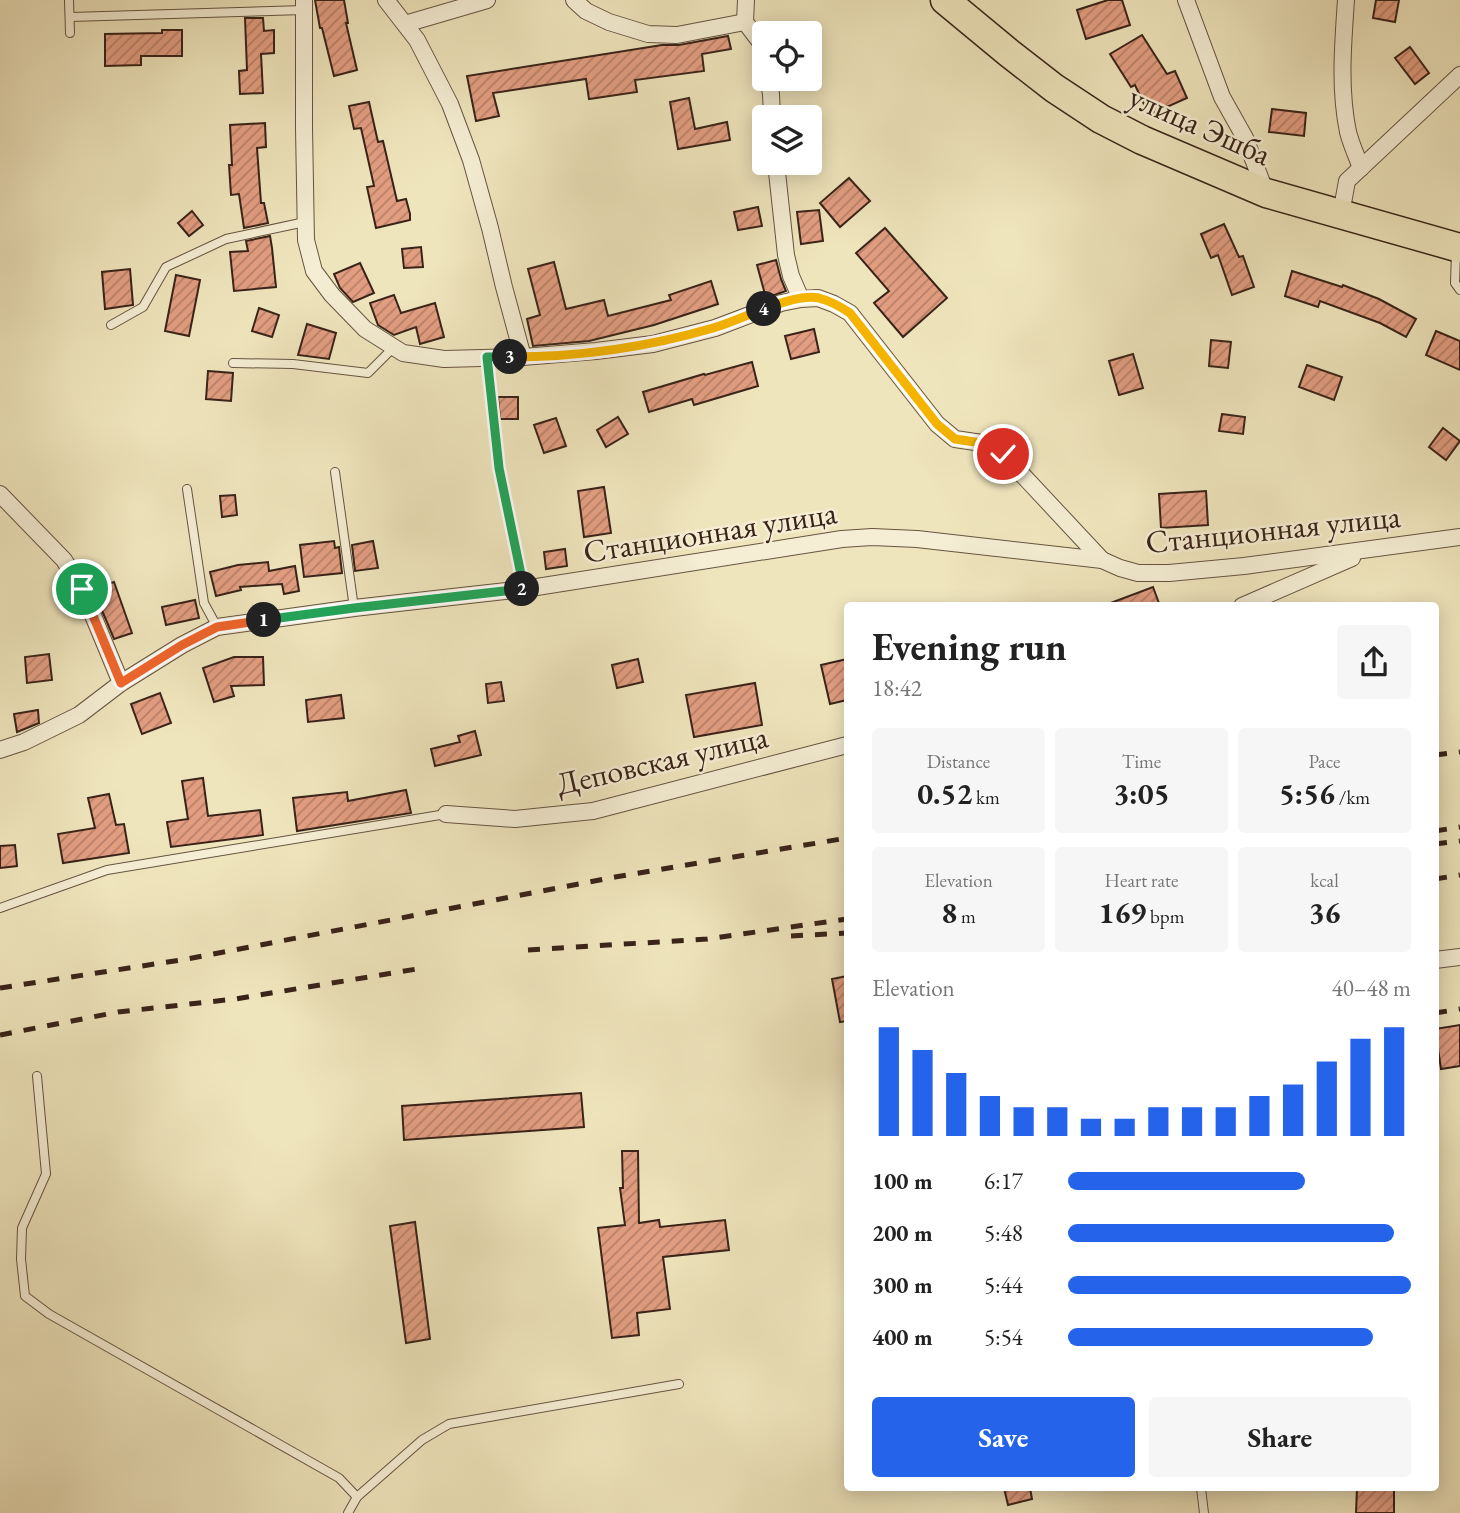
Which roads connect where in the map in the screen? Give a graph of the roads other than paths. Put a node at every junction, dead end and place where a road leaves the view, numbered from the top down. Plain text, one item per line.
1 (69, 0) edge
2 (386, 0) edge
3 (487, 0) edge
4 (574, 0) edge
5 (746, 0) edge
6 (945, 0) edge
7 (1186, 0) edge
8 (1346, 0) edge
9 (304, 5) edge
10 (70, 17) junction
11 (745, 22) junction
12 (405, 24) junction
13 (752, 31) edge
14 (70, 33) dead end
15 (1460, 75) edge
16 (1361, 169) junction
17 (777, 175) edge
18 (1266, 193) junction
19 (1341, 214) junction
20 (305, 222) junction
21 (1458, 248) edge
22 (1460, 290) edge
23 (801, 299) junction
24 (111, 325) dead end
25 (394, 347) junction
26 (487, 357) junction
27 (523, 357) junction
28 (233, 363) dead end
29 (335, 472) dead end
30 (187, 489) dead end
31 (0, 494) edge
32 (1460, 537) edge
33 (1371, 549) junction
34 (1102, 560) junction
35 (524, 589) junction
36 (1251, 602) edge
37 (354, 608) junction
38 (217, 627) junction
39 (121, 683) junction
40 (844, 746) edge
41 (0, 750) edge
42 (446, 814) joint
43 (0, 908) edge
44 (1460, 957) edge
45 (1439, 960) edge
46 (37, 1076) dead end
47 (679, 1384) dead end
48 (1201, 1491) edge
49 (357, 1497) junction
50 (348, 1513) edge
51 (1204, 1513) edge

1 - 10 lane
2 - 12 street
3 - 12 street
4 - 11 street
5 - 11 street
6 - 18 highway, улица Эшба
7 - 18 street
8 - 16 street
9 - 10 lane
9 - 20 street
10 - 14 lane
11 - 13 street
12 - 27 street
15 - 16 street
16 - 19 street
17 - 23 street
18 - 19 highway, улица Эшба
19 - 21 highway, улица Эшба
20 - 24 lane
20 - 25 street
21 - 22 lane
23 - 27 street
23 - 34 street
25 - 26 street
25 - 28 lane
26 - 27 street
26 - 35 lane
29 - 37 lane
30 - 38 lane
31 - 39 street
32 - 33 street, Станционная улица
33 - 34 street, Станционная улица
33 - 36 street
34 - 35 street, Станционная улица
35 - 37 street, Станционная улица
37 - 38 street, Станционная улица
38 - 39 street, Станционная улица
39 - 41 street, Станционная улица
40 - 42 street, Деповская улица
42 - 43 lane
44 - 45 street
46 - 49 lane
47 - 49 lane
48 - 51 lane
49 - 50 lane

